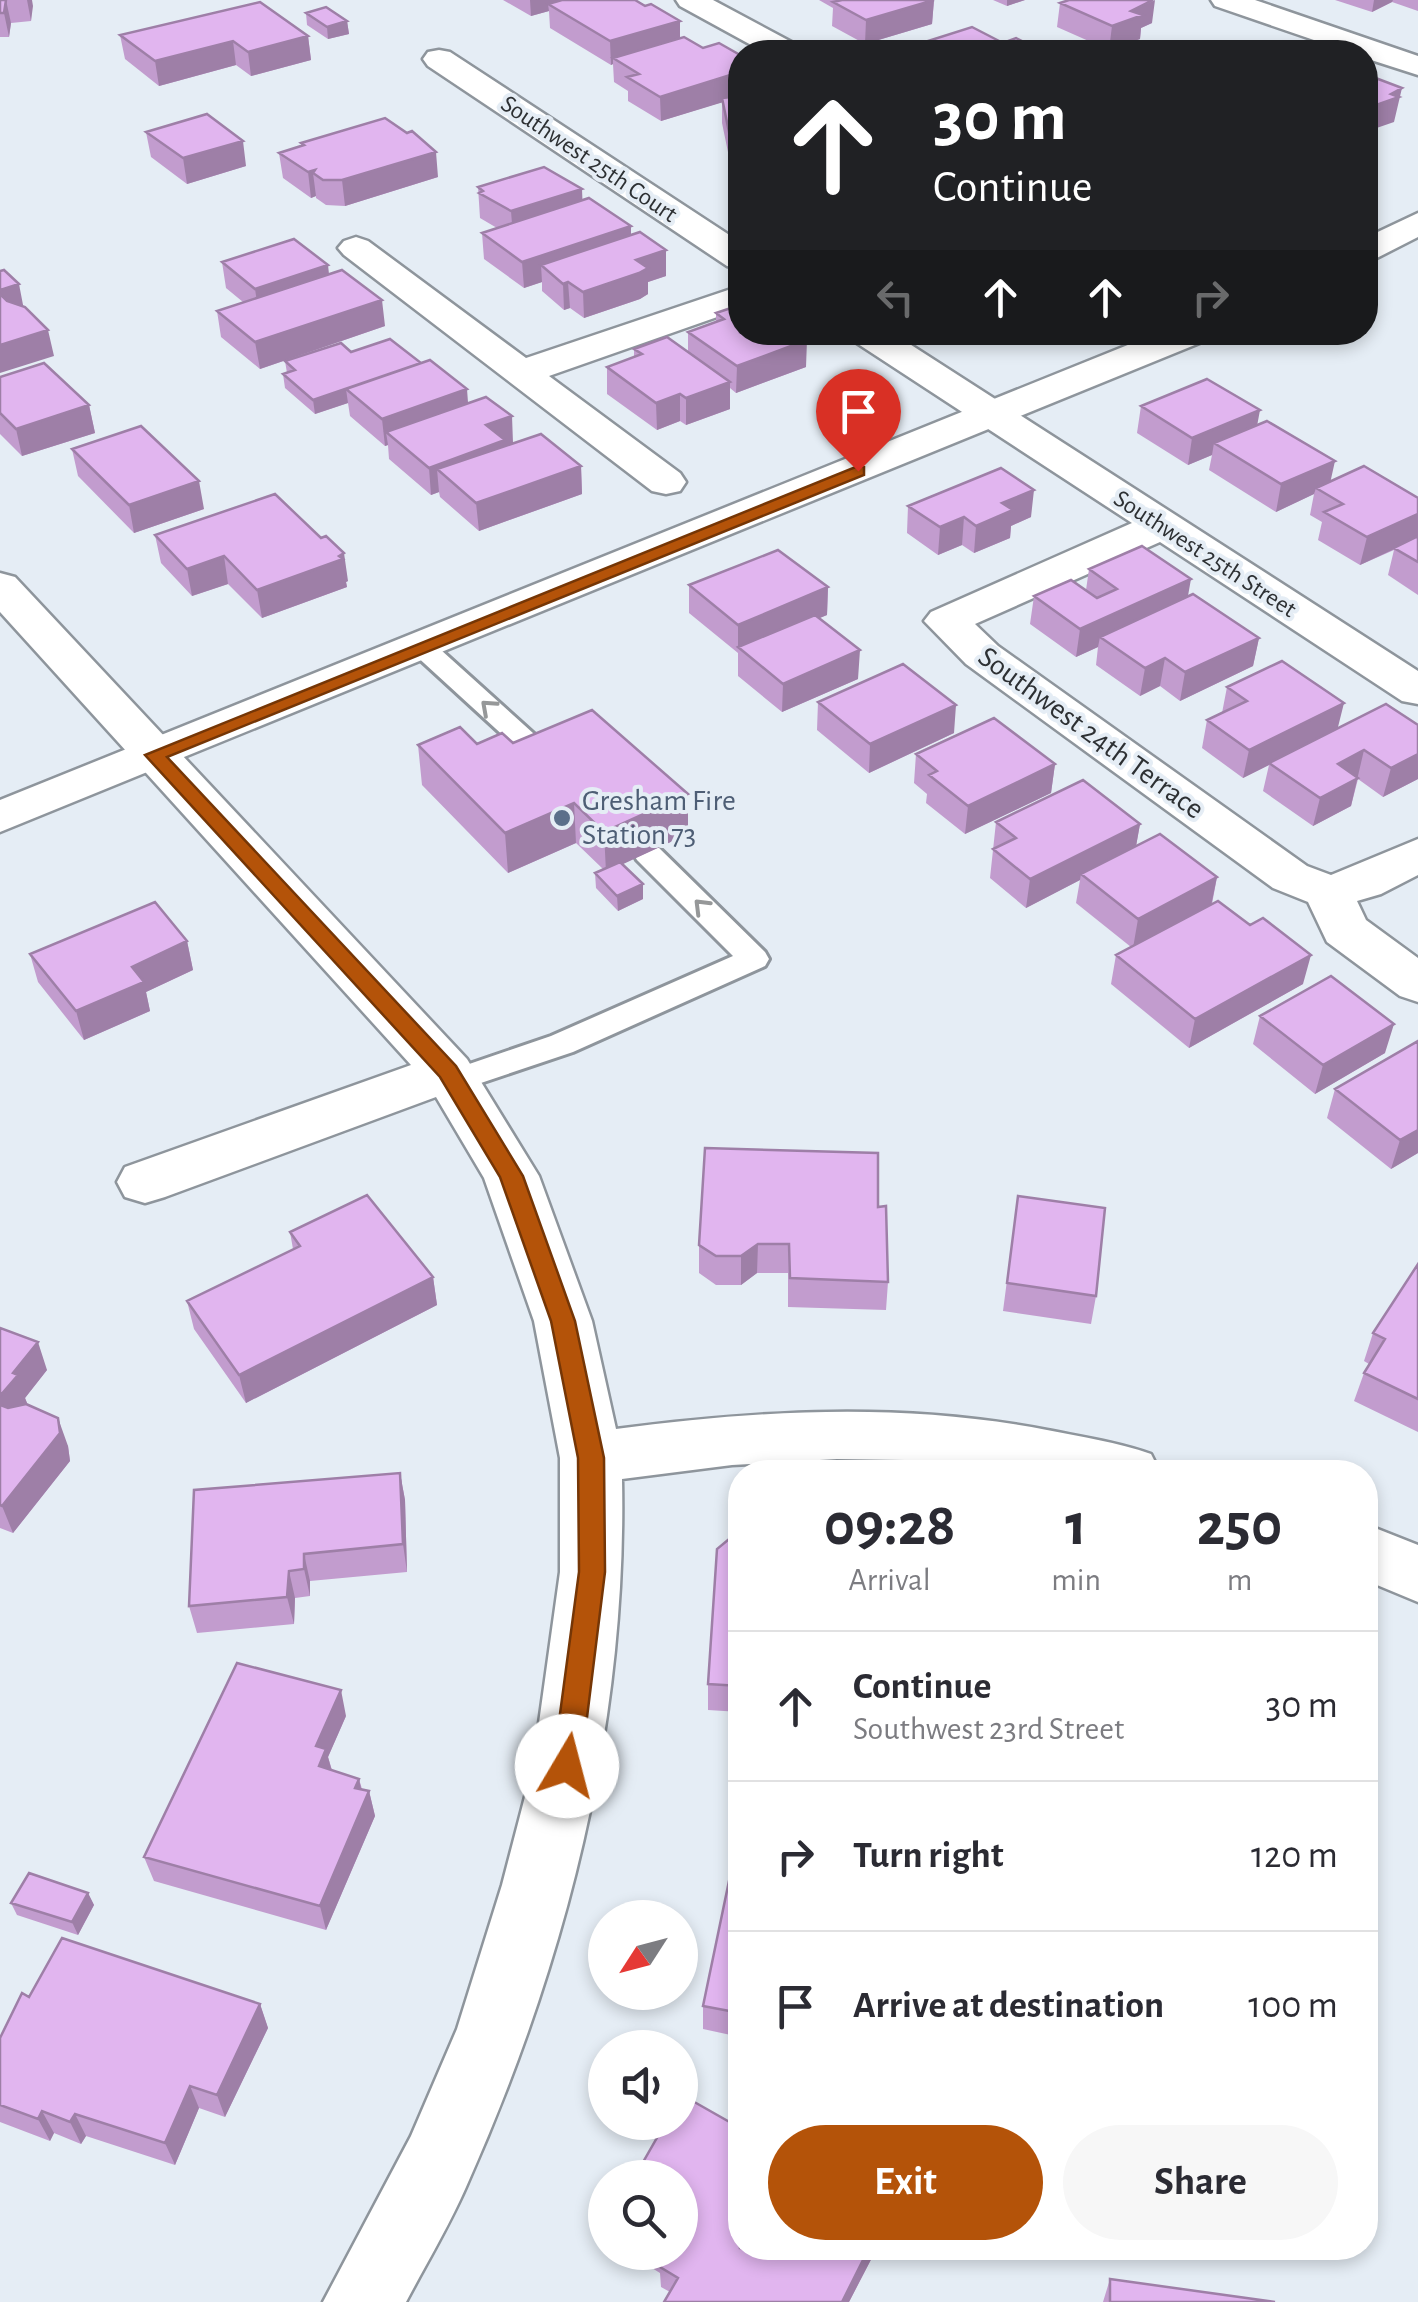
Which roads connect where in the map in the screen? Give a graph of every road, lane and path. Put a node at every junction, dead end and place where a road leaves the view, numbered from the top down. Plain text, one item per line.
1 (691, 0) edge
2 (1226, 0) edge
3 (1305, 28) junction
4 (764, 40) edge
5 (1279, 40) edge
6 (1341, 40) edge
7 (1378, 53) edge
8 (439, 59) dead end
9 (1418, 66) edge
10 (1418, 222) edge
11 (1378, 245) edge
12 (356, 248) dead end
13 (728, 250) edge
14 (728, 301) edge
15 (885, 345) edge
16 (1163, 345) edge
17 (520, 373) junction
18 (992, 416) junction
19 (666, 482) dead end
20 (1160, 526) junction
21 (0, 586) edge
22 (422, 647) junction
23 (1418, 691) edge
24 (154, 755) junction
25 (554, 767) edge
26 (0, 817) edge
27 (647, 852) edge
28 (1418, 855) edge
29 (1328, 892) junction
30 (1418, 984) edge
31 (451, 1076) junction
32 (145, 1182) dead end
33 (591, 1458) junction
34 (1074, 1460) edge
35 (1378, 1557) edge
36 (1418, 1574) edge
37 (363, 2302) edge

1 - 4 street
2 - 3 street
3 - 5 street
3 - 6 street
7 - 9 street
8 - 13 street, Southwest 25th Court
10 - 11 street
12 - 17 street
14 - 17 street
15 - 18 street
16 - 18 street
17 - 19 street
18 - 20 street, Southwest 25th Street
18 - 22 street
20 - 23 street, Southwest 25th Street
20 - 29 street, Southwest 24th Terrace
21 - 24 street
22 - 24 street
25 -> 22 lane
24 - 26 street
24 - 31 street
31 -> 27 lane
28 - 29 street
29 - 30 street
31 - 32 street
31 - 33 street
33 - 34 street
33 - 37 street
35 - 36 street

